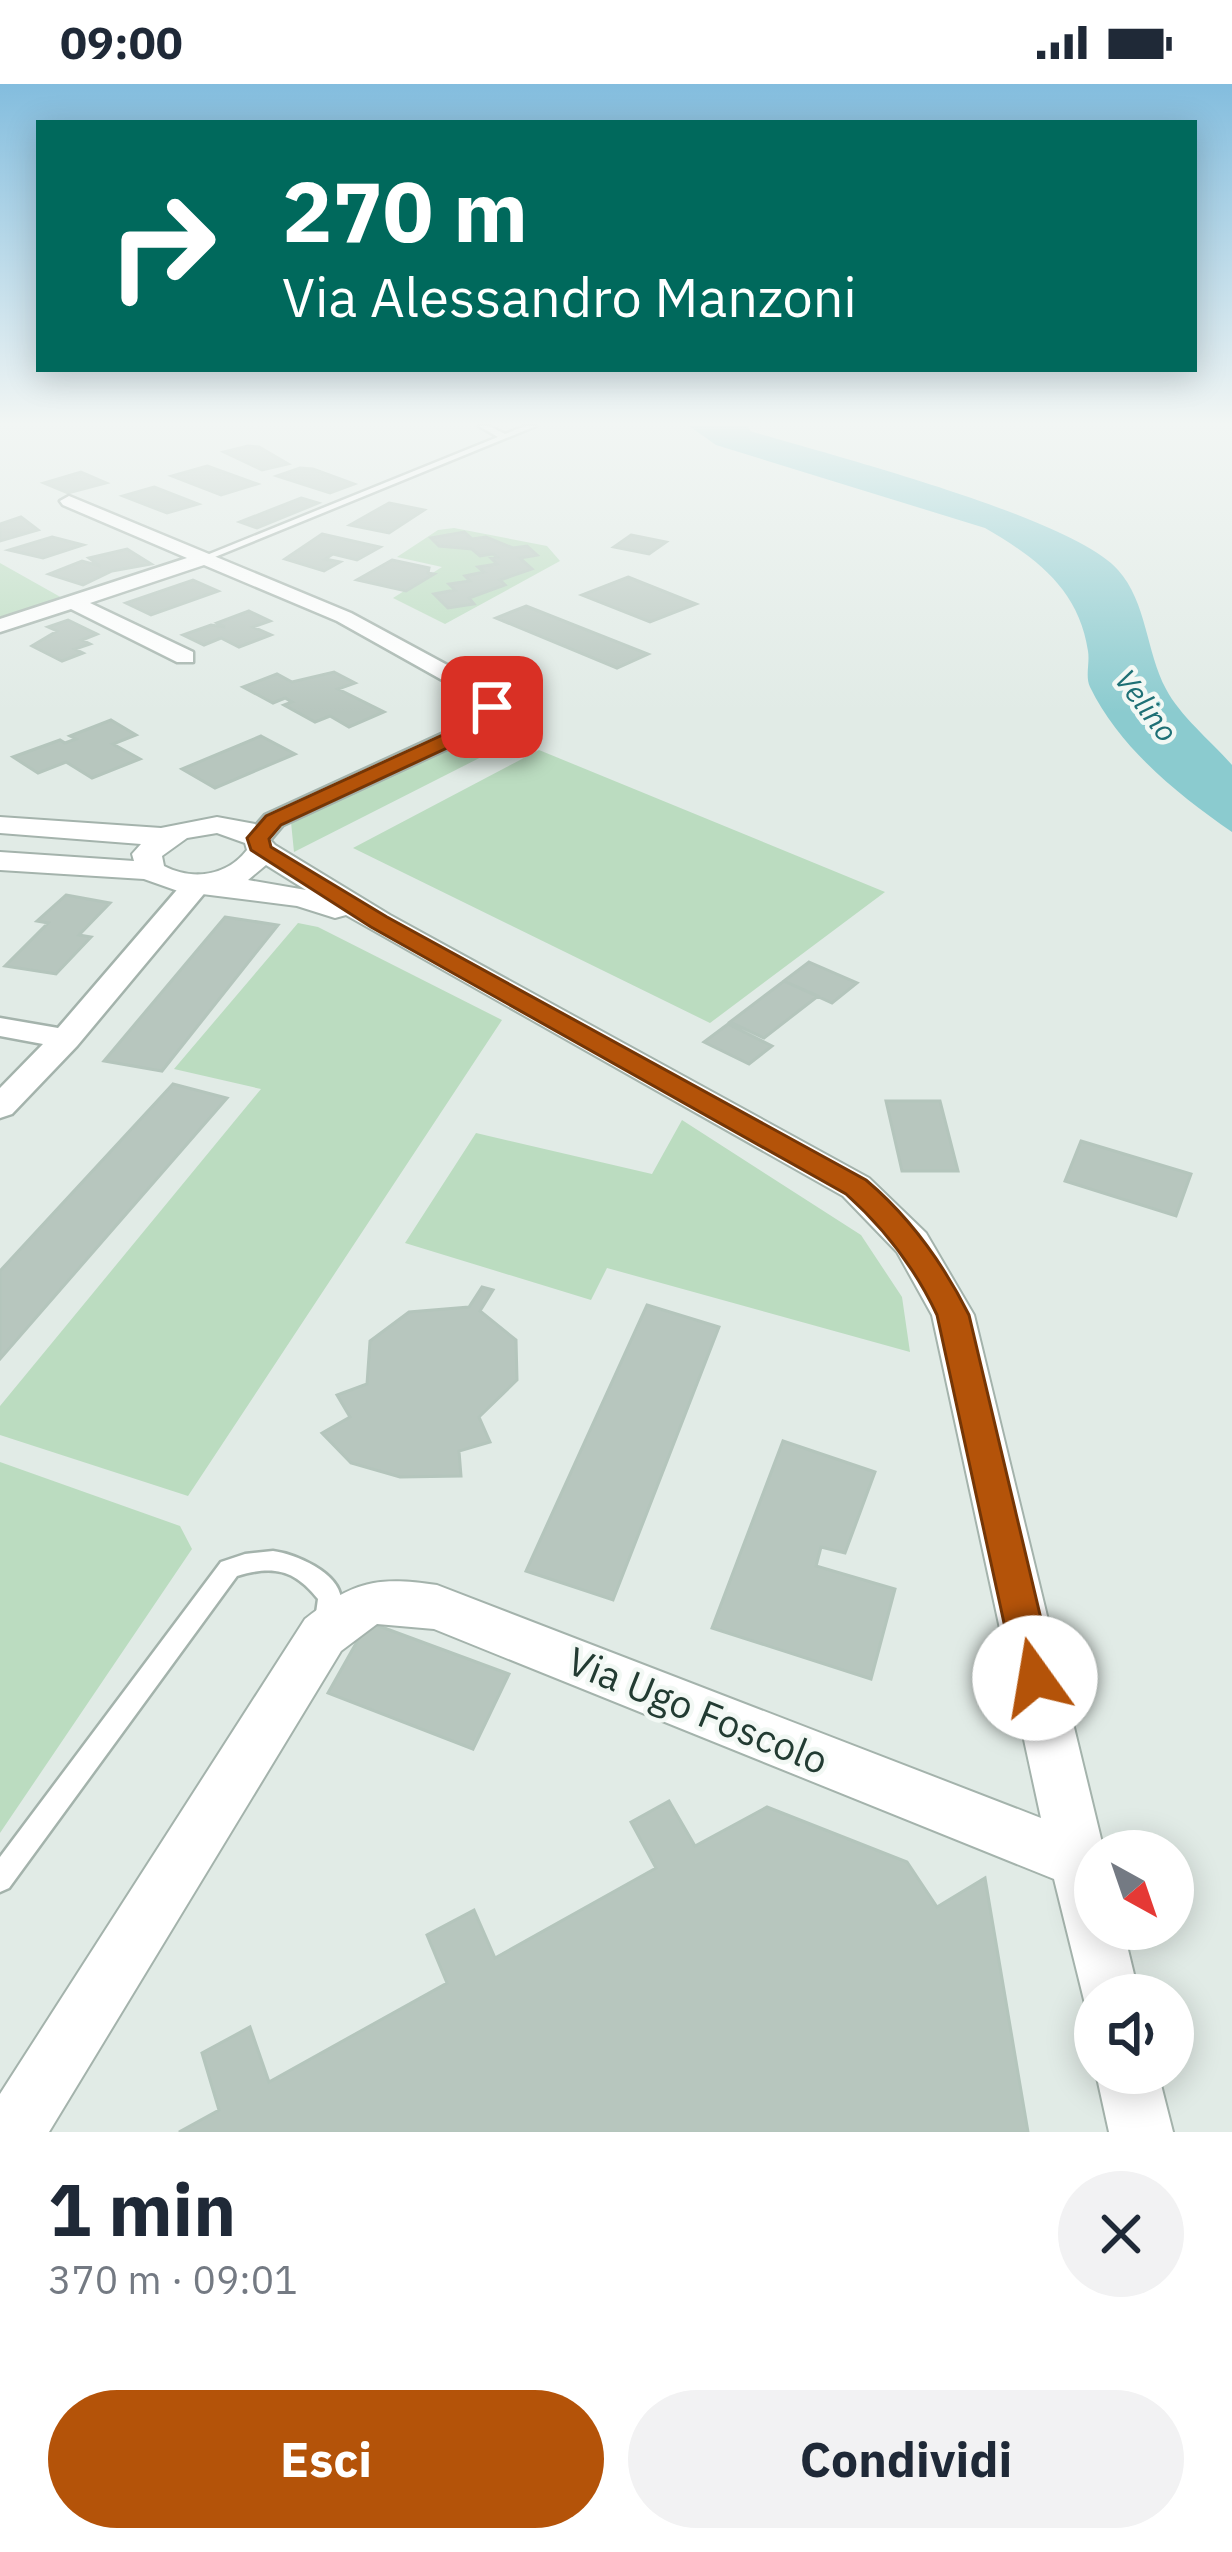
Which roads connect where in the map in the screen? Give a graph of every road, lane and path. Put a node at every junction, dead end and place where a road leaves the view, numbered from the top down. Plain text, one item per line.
1 (116, 522) edge
2 (295, 522) edge
3 (202, 559) junction
4 (73, 602) junction
5 (0, 626) edge
6 (185, 657) dead end
7 (0, 825) edge
8 (165, 837) junction
9 (260, 844) junction
10 (0, 861) edge
11 (151, 871) junction
12 (202, 883) junction
13 (379, 922) junction
14 (0, 1028) edge
15 (66, 1040) junction
16 (0, 1107) edge
17 (323, 1635) junction
18 (1074, 1851) edge
19 (1074, 1859) edge
20 (0, 1879) edge
21 (1132, 2094) edge
22 (13, 2132) edge
23 (1141, 2132) edge

1 - 3 street
2 - 3 lane
3 - 4 street
3 - 9 street
4 - 5 street
4 - 6 street
7 - 8 street
8 - 9 street
8 - 11 street
9 - 12 street
9 - 13 street
10 - 11 street
11 - 12 street
12 - 13 street
12 - 15 street
13 - 18 street
14 - 15 street
15 - 16 street
17 - 19 street, Via Ugo Foscolo
17 - 20 lane
17 - 22 street
21 - 23 street

